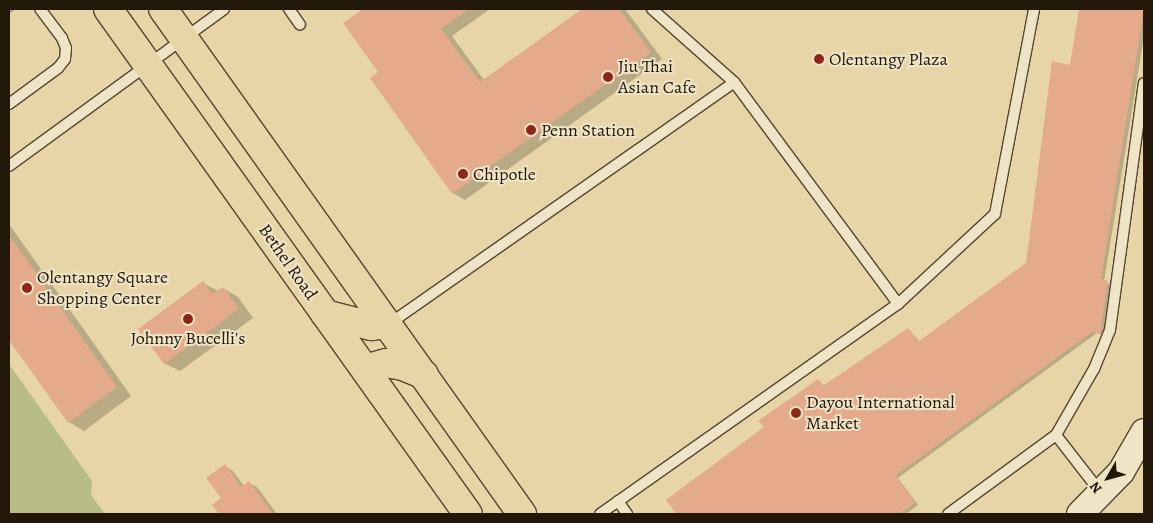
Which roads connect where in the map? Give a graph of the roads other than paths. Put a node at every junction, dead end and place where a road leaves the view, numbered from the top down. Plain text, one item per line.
1 (40, 9) edge
2 (108, 9) edge
3 (163, 9) edge
4 (224, 9) edge
5 (289, 9) edge
6 (652, 9) edge
7 (1034, 9) edge
8 (300, 24) dead end
9 (184, 38) junction
10 (147, 65) junction
11 (734, 82) junction
12 (1144, 83) edge
13 (9, 104) edge
14 (9, 166) edge
15 (898, 304) junction
16 (325, 314) junction
17 (388, 324) junction
18 (365, 369) junction
19 (424, 375) junction
20 (1144, 432) edge
21 (1056, 435) junction
22 (1102, 493) junction
23 (618, 502) junction
24 (468, 514) edge
25 (522, 514) edge
26 (600, 514) edge
27 (627, 514) edge
28 (948, 514) edge
29 (1080, 514) edge

1 - 13 lane
2 - 10 main road, Bethel Road
3 - 9 main road
4 - 9 lane
5 - 8 lane
6 - 11 lane
7 - 15 lane
9 - 10 lane
9 - 17 main road
10 - 14 lane
10 - 16 main road, Bethel Road
11 - 15 lane
11 - 17 lane
12 - 21 lane
15 - 23 lane
16 - 17 main road
16 - 18 main road, Bethel Road
17 - 19 main road
18 - 19 main road
18 - 24 main road, Bethel Road
19 - 25 main road
20 - 22 street
21 - 22 lane
21 - 28 lane
22 - 29 street
23 - 26 lane
23 - 27 lane

